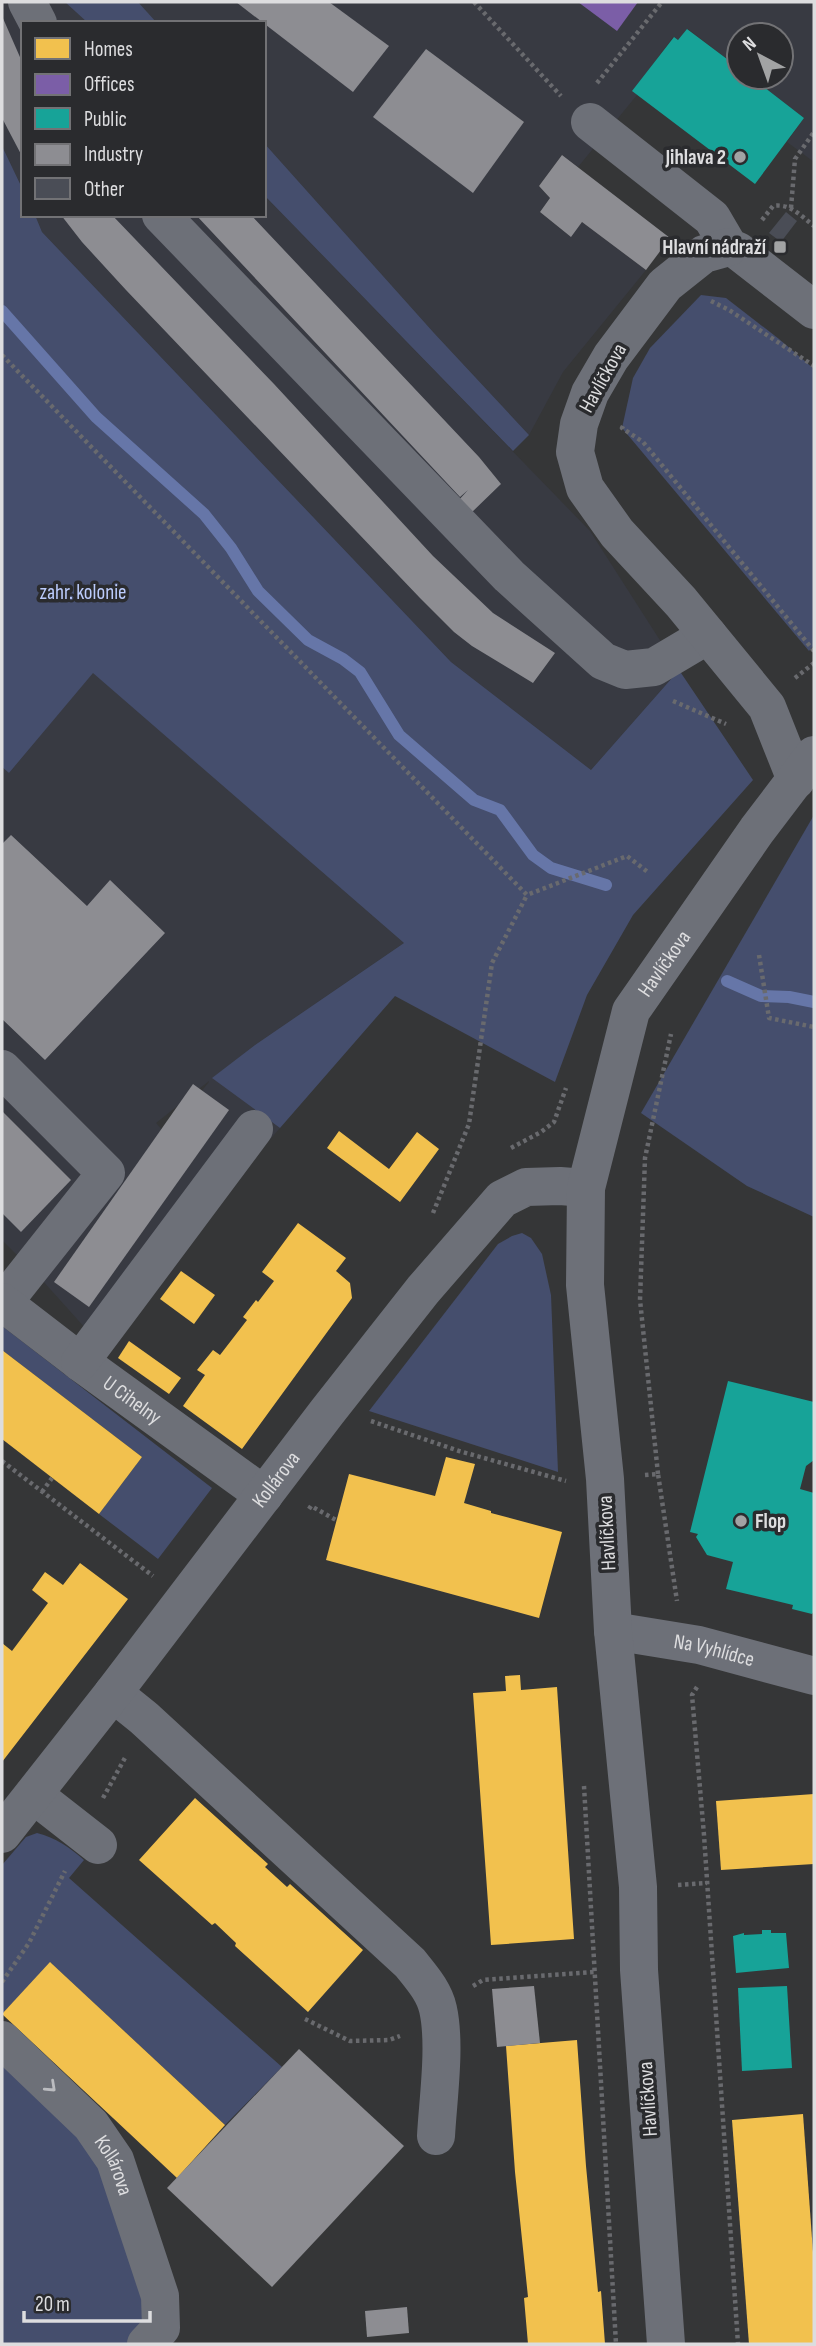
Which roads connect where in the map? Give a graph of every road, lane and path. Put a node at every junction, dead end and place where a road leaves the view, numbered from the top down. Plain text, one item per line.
1 (27, 2) edge
2 (474, 2) edge
3 (662, 2) edge
4 (37, 21) edge
5 (582, 116) junction
6 (814, 132) edge
7 (791, 208) dead end
8 (163, 217) edge
9 (729, 247) junction
10 (701, 295) dead end
11 (814, 310) edge
12 (2, 355) edge
13 (814, 366) edge
14 (622, 428) dead end
15 (708, 635) junction
16 (814, 651) edge
17 (648, 667) junction
18 (731, 726) dead end
19 (805, 767) edge
20 (649, 873) dead end
21 (527, 895) junction
22 (760, 955) dead end
23 (673, 1024) dead end
24 (814, 1027) edge
25 (2, 1069) edge
26 (254, 1129) dead end
27 (586, 1188) junction
28 (429, 1224) dead end
29 (2, 1303) edge
30 (80, 1362) junction
31 (365, 1431) dead end
32 (2, 1461) edge
33 (658, 1474) junction
34 (52, 1478) dead end
35 (605, 1479) junction
36 (42, 1492) junction
37 (264, 1495) junction
38 (318, 1496) dead end
39 (311, 1506) dead end
40 (186, 1598) junction
41 (613, 1631) junction
42 (684, 1643) junction
43 (814, 1676) edge
44 (699, 1685) dead end
45 (113, 1693) junction
46 (692, 1695) junction
47 (583, 1781) dead end
48 (34, 1795) junction
49 (2, 1834) edge
50 (98, 1845) dead end
51 (594, 1972) junction
52 (531, 1977) dead end
53 (2, 2040) edge
54 (436, 2136) dead end
55 (154, 2336) edge
56 (616, 2344) edge
57 (666, 2344) edge
58 (738, 2344) edge

1 - 4 street
2 - 5 path
3 - 5 path
5 - 9 street
6 - 7 path
8 - 17 street
9 - 11 street
9 - 15 street, Havlíčkova
10 - 13 path
12 - 21 path
14 - 16 path
15 - 17 street
15 - 19 street, Havlíčkova
17 - 18 path
19 - 27 street, Havlíčkova
20 - 21 path
21 - 28 path
22 - 24 path
23 - 33 path
25 - 29 street
26 - 30 street
27 - 35 street, Havlíčkova
27 - 37 street, Kollárova
29 - 30 street, U Cihelny
30 - 37 street, U Cihelny
31 - 35 path
32 - 36 path
33 - 35 path
33 - 42 path
34 - 36 path
35 - 41 street, Havlíčkova
36 - 40 path
37 - 40 street, Kollárova
38 - 39 path
40 - 45 street, Kollárova
41 - 42 street, Na Vyhlídce
41 - 57 street, Havlíčkova
42 - 43 street, Na Vyhlídce
42 - 46 path
44 - 46 path
45 - 48 street, Kollárova
45 - 54 street
46 - 58 path
47 - 51 path
48 - 49 street, Kollárova
48 - 50 street
51 - 52 path
51 - 56 path
53 -> 55 street, Kollárova

